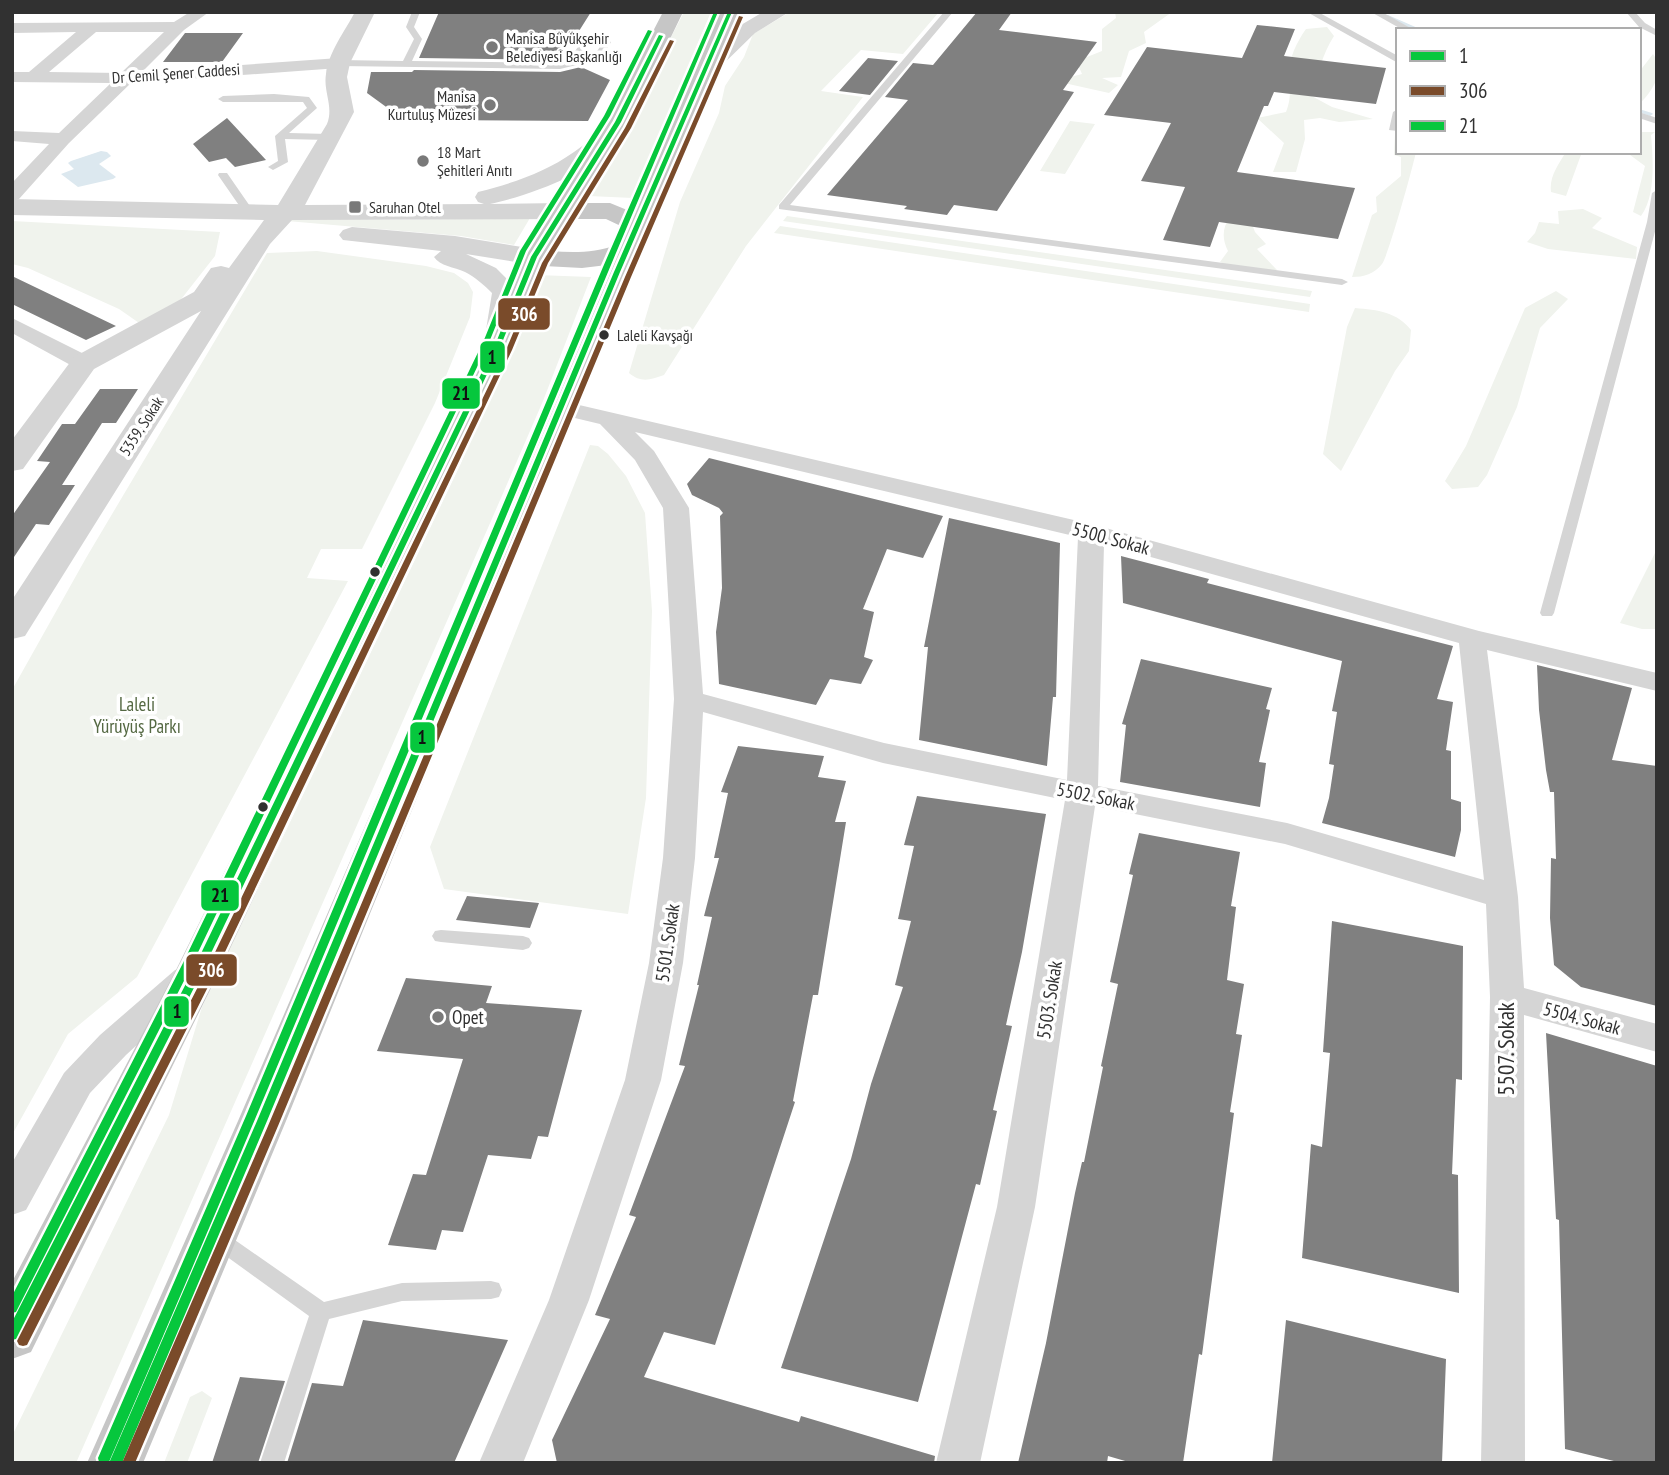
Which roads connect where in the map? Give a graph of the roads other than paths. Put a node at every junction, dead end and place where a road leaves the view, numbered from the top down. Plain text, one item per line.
1 (145, 12) edge
2 (201, 12) edge
3 (344, 12) edge
4 (365, 12) edge
5 (416, 12) edge
6 (673, 12) edge
7 (730, 12) edge
8 (779, 12) edge
9 (949, 12) edge
10 (1311, 12) edge
11 (1375, 12) edge
12 (1630, 12) edge
13 (178, 27) junction
14 (12, 28) edge
15 (124, 28) junction
16 (1406, 28) edge
17 (90, 29) junction
18 (1657, 34) edge
19 (1396, 59) edge
20 (582, 61) dead end
21 (407, 62) junction
22 (339, 63) junction
23 (311, 64) junction
24 (701, 73) junction
25 (12, 77) edge
26 (32, 78) junction
27 (125, 78) junction
28 (223, 99) dead end
29 (1641, 116) edge
30 (1657, 124) edge
31 (12, 136) edge
32 (280, 136) junction
33 (329, 138) junction
34 (609, 138) junction
35 (63, 139) junction
36 (273, 167) dead end
37 (223, 175) dead end
38 (1657, 193) edge
39 (12, 194) edge
40 (12, 207) edge
41 (562, 211) junction
42 (404, 213) junction
43 (12, 214) edge
44 (263, 219) junction
45 (1654, 222) edge
46 (332, 233) junction
47 (634, 237) junction
48 (534, 257) junction
49 (1342, 282) dead end
50 (12, 324) edge
51 (498, 345) junction
52 (84, 363) junction
53 (562, 408) junction
54 (609, 420) junction
55 (12, 462) edge
56 (1091, 532) junction
57 (1547, 613) dead end
58 (12, 628) edge
59 (1472, 638) junction
60 (1657, 682) edge
61 (689, 699) junction
62 (1082, 793) junction
63 (1502, 897) junction
64 (441, 936) dead end
65 (523, 943) dead end
66 (198, 970) junction
67 (1507, 997) junction
68 (1657, 1038) edge
69 (12, 1199) edge
70 (212, 1236) junction
71 (491, 1290) dead end
72 (321, 1312) junction
73 (12, 1335) edge
74 (115, 1463) edge
75 (272, 1463) edge
76 (501, 1463) edge
77 (958, 1463) edge
78 (1503, 1463) edge

1 - 15 street
2 - 13 street
3 - 23 street
4 - 22 street
5 - 21 lane
6 - 34 highway
7 - 24 highway
8 - 24 street
9 - 49 lane
10 - 19 lane
11 - 16 lane
12 - 18 lane
13 - 15 street
13 - 27 street
14 - 17 street
15 - 17 street
17 - 26 street
20 - 21 lane
21 - 22 lane
22 - 23 street, Dr Cemil Şener Caddesi
22 - 33 street
23 - 27 street, Dr Cemil Şener Caddesi
24 - 47 highway
25 - 26 street, Dr Cemil Şener Caddesi
26 - 27 street, Dr Cemil Şener Caddesi
27 - 35 street
28 - 32 lane
29 - 30 lane
31 - 35 street
32 - 33 lane
32 - 36 lane
33 - 44 street
34 - 41 highway
34 - 42 street
35 - 39 street
37 - 44 lane
38 - 45 lane
40 - 44 street
41 - 42 street
41 - 47 highway
41 - 48 highway
42 - 44 street
43 - 44 street
44 - 46 street
44 - 52 street
44 - 58 street, 5359. Sokak
45 - 57 lane
46 - 48 street
46 - 51 street
47 - 48 highway
47 - 53 highway
48 - 51 highway
50 - 52 street
51 - 66 highway
52 - 55 street
53 - 54 street, 5500. Sokak
53 - 70 highway
54 - 56 street, 5500. Sokak
54 - 61 street, 5501. Sokak
56 - 59 street, 5500. Sokak
56 - 62 street, 5503. Sokak
59 - 60 street, 5500. Sokak
59 - 63 street, 5507. Sokak
61 - 62 street, 5502. Sokak
61 - 76 street, 5501. Sokak
62 - 63 street, 5502. Sokak
62 - 77 street, 5503. Sokak
63 - 67 street, 5507. Sokak
64 - 65 lane
66 - 69 street
66 - 73 highway
67 - 68 street, 5504. Sokak
67 - 78 street, 5507. Sokak
70 - 72 lane
70 - 74 highway
71 - 72 lane
72 - 75 lane

